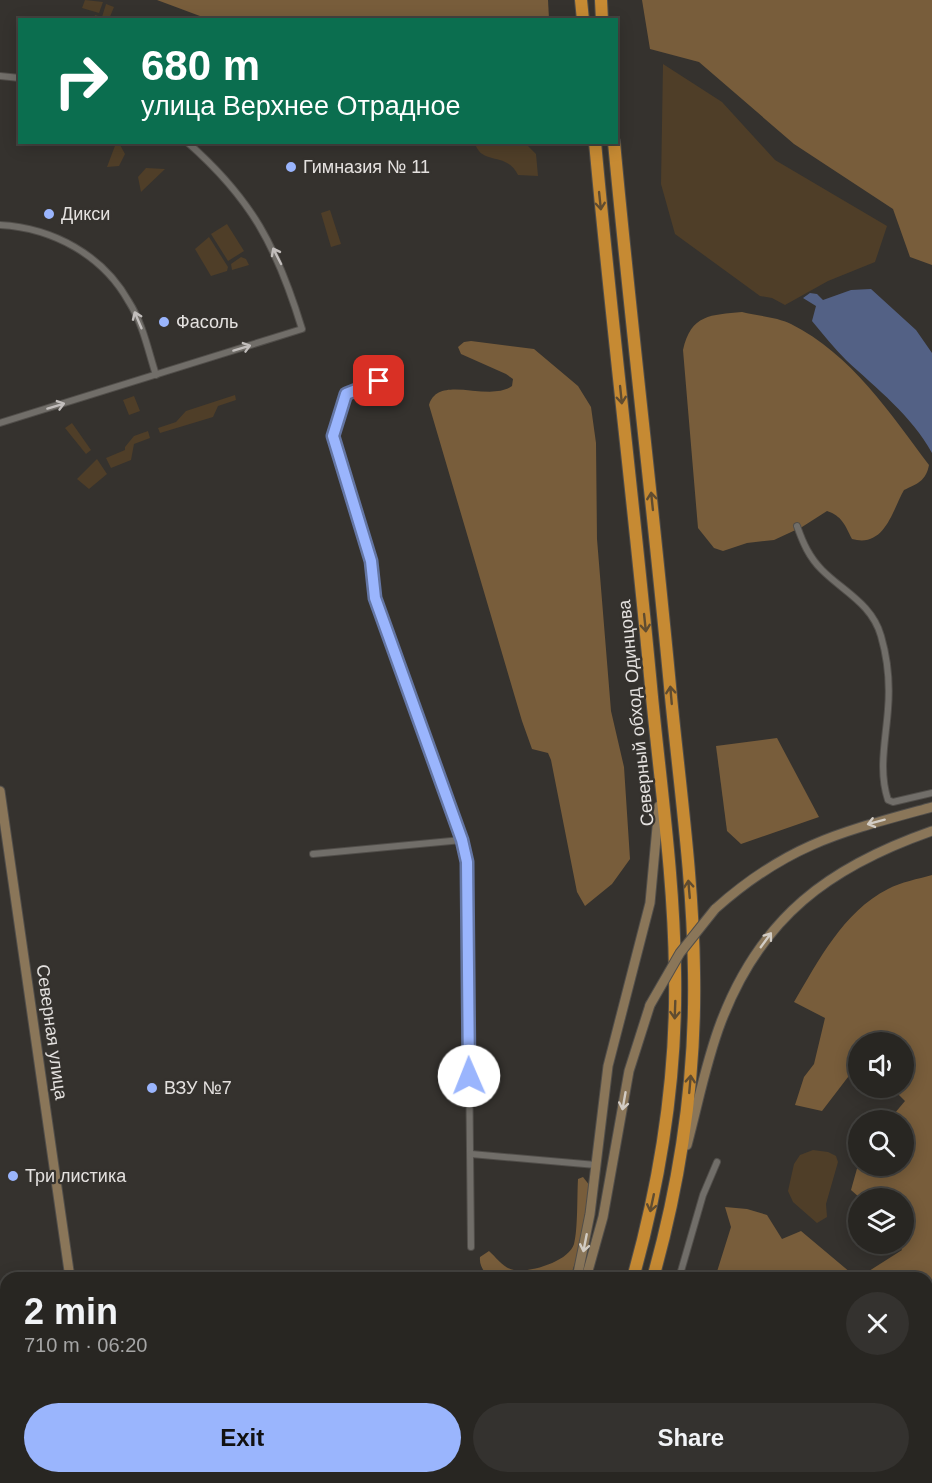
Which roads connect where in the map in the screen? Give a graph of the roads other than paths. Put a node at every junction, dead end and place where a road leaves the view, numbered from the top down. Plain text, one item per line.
1 (581, 0) edge
2 (601, 0) edge
3 (583, 18) edge
4 (603, 18) edge
5 (0, 76) edge
6 (18, 78) edge
7 (188, 144) edge
8 (595, 144) edge
9 (614, 144) edge
10 (0, 225) edge
11 (156, 375) junction
12 (379, 381) dead end
13 (0, 423) edge
14 (797, 526) dead end
15 (657, 742) junction
16 (0, 791) edge
17 (932, 793) edge
18 (0, 797) edge
19 (932, 807) edge
20 (932, 831) edge
21 (462, 840) junction
22 (313, 854) dead end
23 (471, 1154) junction
24 (717, 1162) dead end
25 (596, 1165) junction
26 (676, 1183) junction
27 (471, 1248) dead end
28 (69, 1272) edge
29 (579, 1272) edge
30 (588, 1272) edge
31 (635, 1272) edge
32 (654, 1272) edge
33 (680, 1272) edge

1 - 3 highway
2 - 4 highway
5 - 6 street
11 -> 7 street
8 -> 15 highway, Северный обход Одинцова
26 -> 9 highway, Северный обход Одинцова
11 -> 10 street
13 -> 11 street
12 - 21 street
14 - 17 street
15 - 25 main road
15 -> 31 highway, Северный обход Одинцова
16 - 18 main road, Северная улица
18 - 28 main road, Северная улица
19 -> 30 main road, bridge
26 -> 20 main road
21 - 22 street
21 - 23 street
23 - 25 street
23 - 27 street
24 - 33 street
25 -> 29 main road
26 - 32 highway, Северный обход Одинцова

